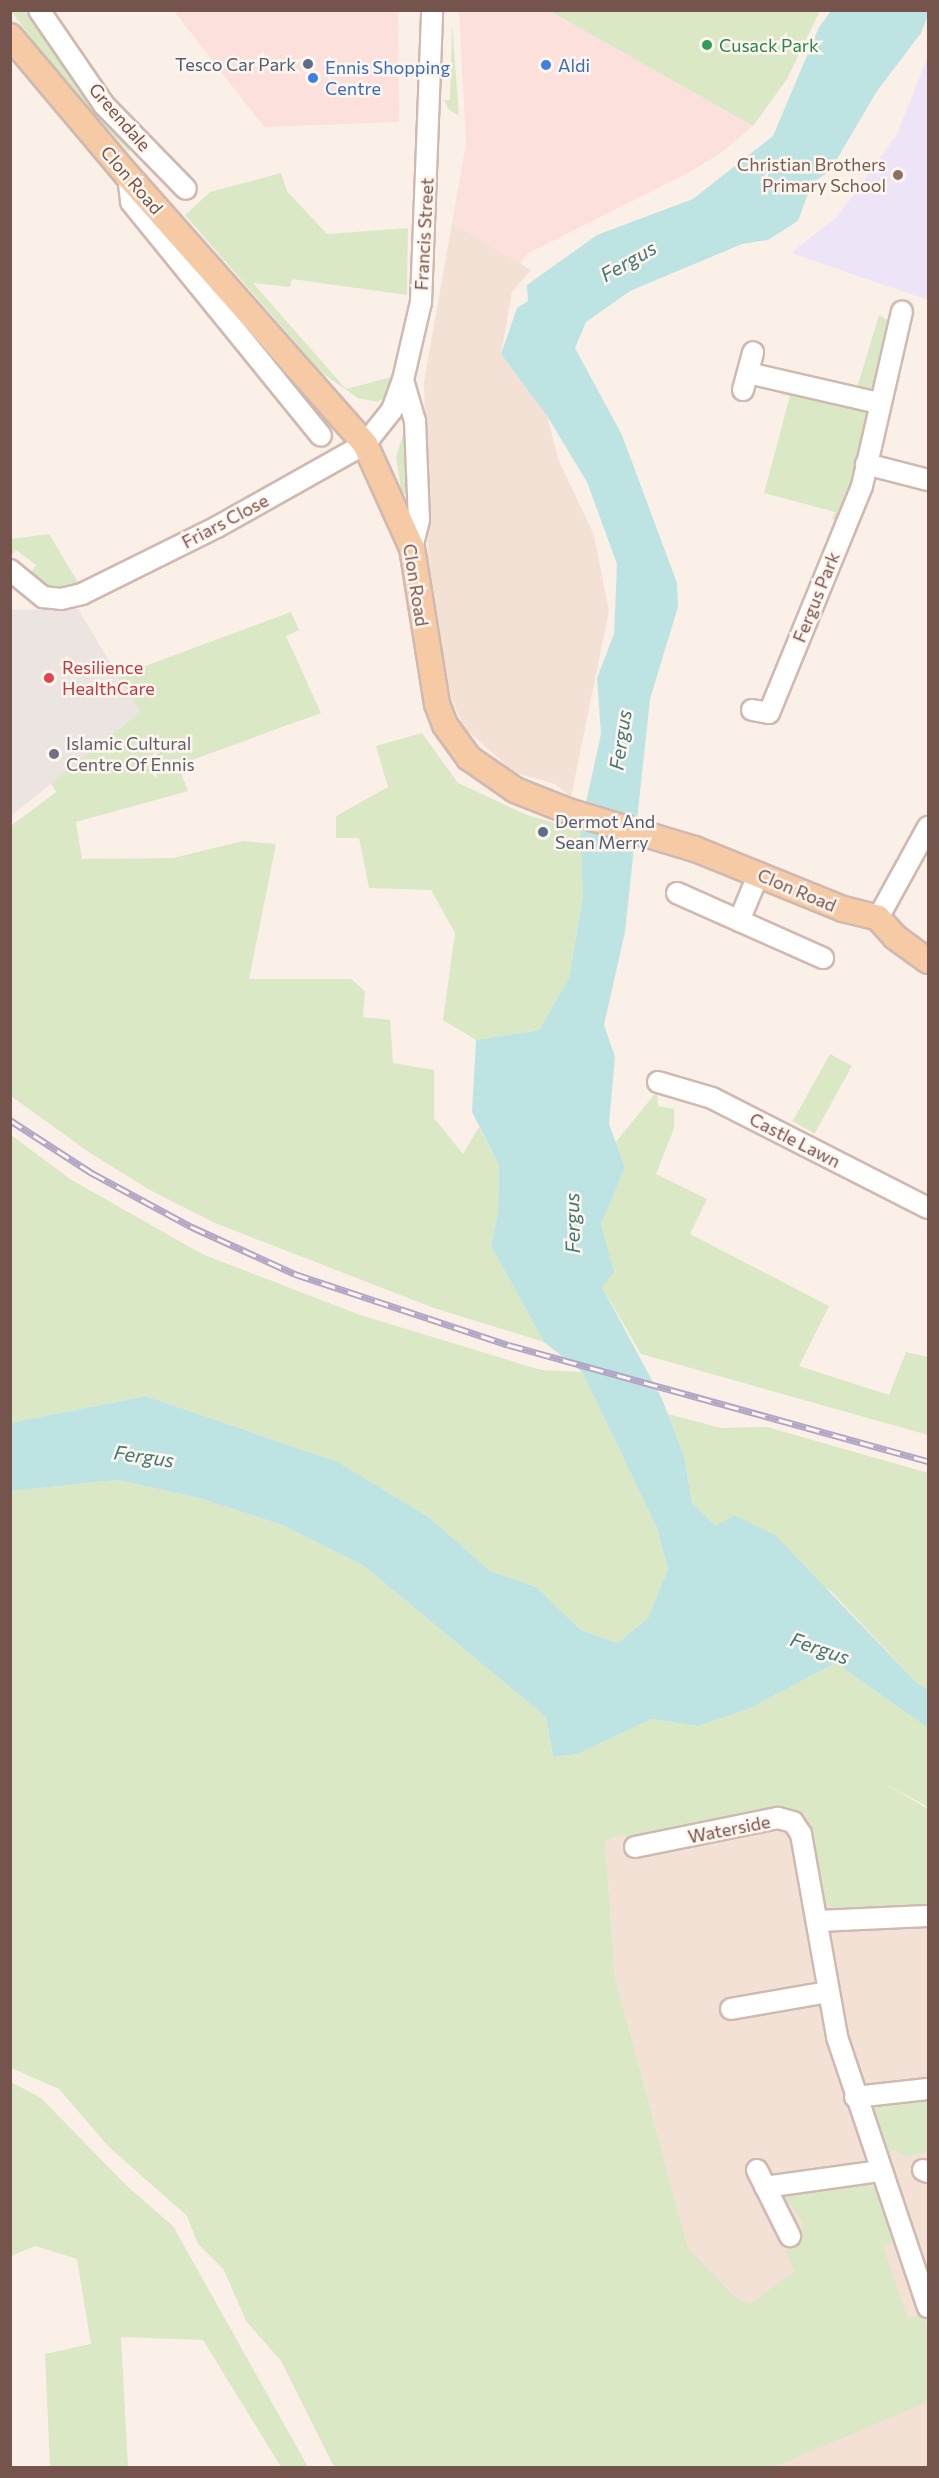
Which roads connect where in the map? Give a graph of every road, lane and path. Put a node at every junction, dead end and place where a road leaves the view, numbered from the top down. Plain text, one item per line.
1 (39, 10) edge
2 (432, 10) edge
3 (10, 36) edge
4 (186, 189) dead end
5 (902, 312) dead end
6 (753, 352) dead end
7 (288, 374) junction
8 (403, 380) junction
9 (879, 403) junction
10 (321, 436) dead end
11 (366, 444) junction
12 (866, 464) junction
13 (928, 480) edge
14 (412, 548) junction
15 (10, 570) edge
16 (752, 710) dead end
17 (928, 827) edge
18 (759, 873) junction
19 (677, 893) dead end
20 (878, 918) junction
21 (739, 921) junction
22 (823, 958) dead end
23 (928, 961) edge
24 (658, 1082) dead end
25 (928, 1208) edge
26 (635, 1848) dead end
27 (928, 1916) edge
28 (818, 1920) junction
29 (828, 1992) junction
30 (731, 2009) dead end
31 (928, 2089) edge
32 (855, 2097) junction
33 (881, 2171) junction
34 (790, 2236) dead end
35 (928, 2307) edge

1 - 4 street, Greendale
2 - 8 street, Francis Street
3 - 7 main road, Clon Road
5 - 9 street, Fergus Park
6 - 9 street
7 - 10 street
7 - 11 main road, Clon Road
8 - 11 street, Francis Street
8 - 14 street
9 - 12 street, Fergus Park
11 - 14 main road, Clon Road
11 - 15 street, Friars Close
12 - 13 street
12 - 16 street, Fergus Park
14 - 18 main road, Clon Road
17 - 20 street
18 - 20 main road, Clon Road
18 - 21 street
19 - 21 street
20 - 23 main road
21 - 22 street
24 - 25 street, Castle Lawn
26 - 28 street, Waterside
27 - 28 street
28 - 29 street
29 - 30 street
29 - 32 street
31 - 32 street
32 - 33 street
33 - 34 street
33 - 35 street

